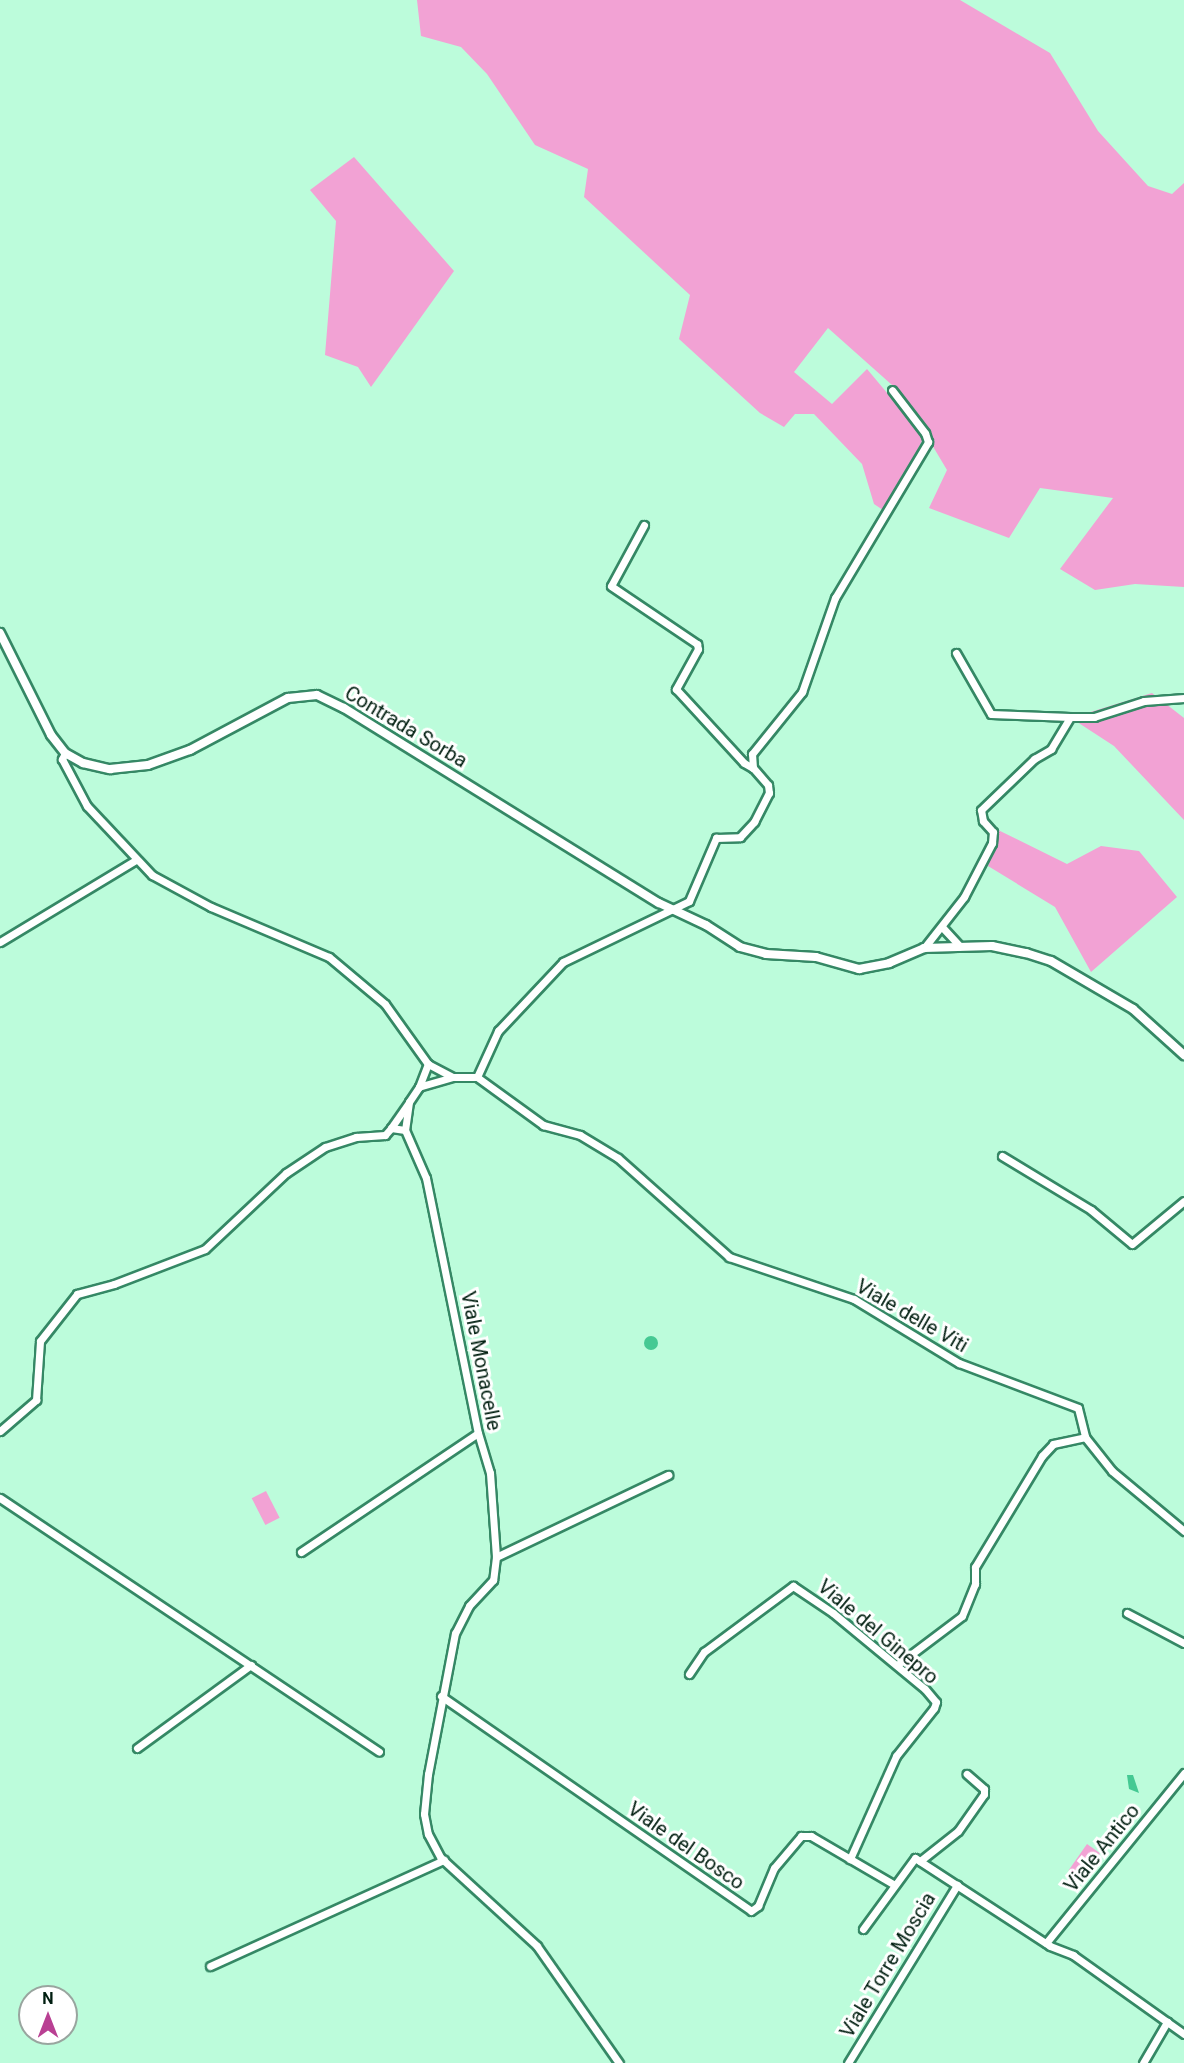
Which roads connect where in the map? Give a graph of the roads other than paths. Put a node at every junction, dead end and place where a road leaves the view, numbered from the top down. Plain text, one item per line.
1 (892, 390) dead end
2 (644, 525) dead end
3 (0, 633) edge
4 (956, 653) dead end
5 (1184, 698) edge
6 (1070, 717) junction
7 (64, 753) junction
8 (753, 768) junction
9 (136, 860) junction
10 (671, 910) junction
11 (944, 928) junction
12 (0, 942) edge
13 (960, 946) junction
14 (924, 948) junction
15 (1184, 1055) edge
16 (428, 1064) junction
17 (453, 1077) junction
18 (477, 1077) junction
19 (419, 1087) junction
20 (409, 1102) junction
21 (391, 1128) junction
22 (405, 1130) junction
23 (1002, 1156) dead end
24 (1184, 1201) edge
25 (0, 1431) edge
26 (478, 1433) junction
27 (1084, 1437) junction
28 (668, 1475) dead end
29 (0, 1498) edge
30 (1184, 1531) edge
31 (301, 1552) dead end
32 (496, 1557) junction
33 (1126, 1613) dead end
34 (1184, 1643) edge
35 (251, 1665) junction
36 (897, 1665) junction
37 (689, 1674) dead end
38 (441, 1696) junction
39 (137, 1748) dead end
40 (379, 1752) dead end
41 (1184, 1773) edge
42 (967, 1774) dead end
43 (850, 1859) junction
44 (444, 1860) junction
45 (920, 1861) junction
46 (892, 1884) junction
47 (957, 1885) junction
48 (864, 1929) dead end
49 (1046, 1943) junction
50 (210, 1966) dead end
51 (1167, 2022) junction
52 (1184, 2034) edge
53 (619, 2063) edge
54 (848, 2063) edge
55 (1143, 2063) edge

1 - 8 street
2 - 8 street
3 - 7 street
4 - 6 street
5 - 6 street
6 - 11 street
7 - 9 street
7 - 10 street, Contrada Sorba
8 - 10 street
9 - 12 street
9 - 16 street
10 - 14 street, Contrada Sorba
10 - 18 street
11 - 13 street
11 - 14 street
13 - 14 street
13 - 15 street
16 - 17 street
16 - 19 street
17 - 18 street
17 - 19 street
18 - 27 street, Viale delle Viti
19 - 20 street
20 - 21 street
20 - 22 street
21 - 22 street
21 - 25 street
22 - 26 street, Viale Monacelle
23 - 24 street
26 - 31 street
26 - 32 street, Viale Monacelle
27 - 30 street, Viale delle Viti
27 - 36 street
28 - 32 street
29 - 35 street
32 - 38 street, Viale Monacelle
33 - 34 street
35 - 39 street
35 - 40 street
36 - 37 street, Viale del Ginepro
36 - 43 street, Viale del Ginepro
38 - 43 street, Viale del Bosco
38 - 44 street, Viale Monacelle
41 - 49 street, Viale Antico
42 - 45 street
43 - 46 street, Viale del Bosco
44 - 50 street
44 - 53 street, Viale Monacelle
45 - 46 street
45 - 47 street
46 - 48 street
47 - 49 street
47 - 54 street, Viale Torre Moscia
49 - 51 street
51 - 52 street
51 - 55 street

